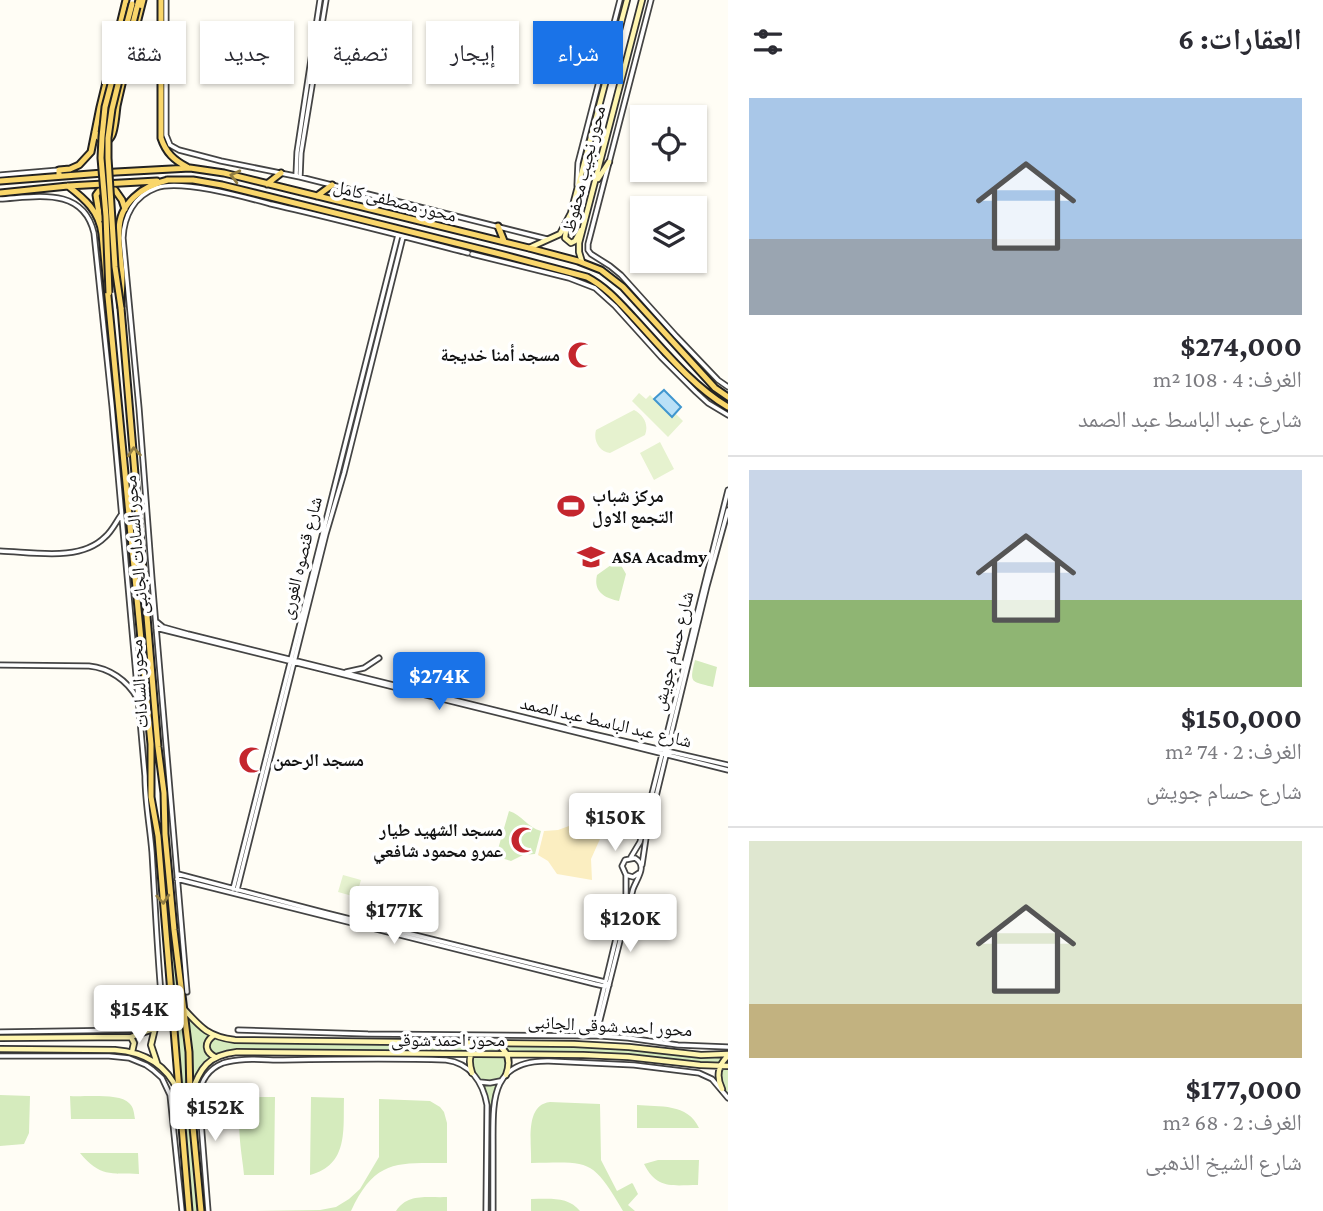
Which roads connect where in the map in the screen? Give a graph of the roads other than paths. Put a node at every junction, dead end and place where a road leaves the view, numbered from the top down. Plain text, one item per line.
1 (141, 0) edge
2 (161, 0) edge
3 (166, 0) edge
4 (320, 0) edge
5 (326, 0) edge
6 (620, 0) edge
7 (627, 0) edge
8 (642, 0) edge
9 (651, 0) edge
10 (132, 3) edge
11 (619, 17) junction
12 (304, 105) junction
13 (309, 106) junction
14 (95, 132) junction
15 (300, 146) junction
16 (609, 162) junction
17 (190, 168) junction
18 (59, 173) junction
19 (281, 173) junction
20 (0, 175) edge
21 (298, 176) junction
22 (17, 177) junction
23 (168, 180) junction
24 (0, 181) edge
25 (595, 183) junction
26 (267, 184) junction
27 (68, 186) junction
28 (332, 186) junction
29 (0, 193) edge
30 (317, 196) junction
31 (0, 199) edge
32 (125, 209) junction
33 (416, 221) junction
34 (100, 222) junction
35 (584, 223) junction
36 (432, 224) junction
37 (498, 226) junction
38 (566, 226) junction
39 (415, 233) junction
40 (401, 236) junction
41 (433, 237) junction
42 (549, 240) junction
43 (504, 242) junction
44 (529, 248) junction
45 (583, 263) junction
46 (625, 284) junction
47 (108, 293) junction
48 (121, 308) junction
49 (631, 319) junction
50 (673, 341) junction
51 (665, 351) junction
52 (683, 352) junction
53 (675, 362) junction
54 (728, 387) edge
55 (728, 397) edge
56 (728, 407) edge
57 (139, 408) junction
58 (130, 409) junction
59 (728, 415) edge
60 (124, 451) junction
61 (116, 452) junction
62 (728, 490) edge
63 (138, 499) junction
64 (146, 499) junction
65 (728, 510) edge
66 (121, 515) junction
67 (715, 550) junction
68 (0, 551) edge
69 (138, 601) junction
70 (130, 602) junction
71 (155, 618) junction
72 (156, 628) junction
73 (153, 640) junction
74 (379, 658) dead end
75 (292, 661) junction
76 (0, 665) edge
77 (344, 672) junction
78 (138, 699) junction
79 (665, 752) junction
80 (728, 768) edge
81 (163, 787) junction
82 (152, 792) junction
83 (164, 800) junction
84 (152, 804) junction
85 (631, 857) junction
86 (642, 865) junction
87 (639, 873) junction
88 (626, 875) junction
89 (177, 876) junction
90 (235, 889) junction
91 (155, 923) junction
92 (165, 923) junction
93 (181, 929) junction
94 (174, 930) junction
95 (606, 985) junction
96 (187, 992) dead end
97 (183, 1007) junction
98 (172, 1010) junction
99 (156, 1027) junction
100 (238, 1030) dead end
101 (270, 1031) junction
102 (0, 1032) edge
103 (213, 1036) junction
104 (588, 1036) junction
105 (600, 1036) junction
106 (131, 1037) junction
107 (611, 1037) junction
108 (0, 1038) edge
109 (269, 1041) junction
110 (484, 1043) junction
111 (491, 1043) junction
112 (611, 1046) junction
113 (728, 1047) edge
114 (0, 1049) edge
115 (132, 1052) junction
116 (58, 1053) junction
117 (471, 1054) junction
118 (507, 1054) junction
119 (728, 1055) edge
120 (0, 1056) edge
121 (215, 1057) junction
122 (157, 1063) junction
123 (720, 1066) junction
124 (728, 1066) edge
125 (471, 1072) junction
126 (505, 1076) junction
127 (478, 1081) junction
128 (724, 1092) edge
129 (179, 1095) junction
130 (190, 1095) junction
131 (487, 1116) junction
132 (493, 1116) junction
133 (187, 1185) junction
134 (179, 1186) junction
135 (182, 1210) edge
136 (189, 1211) edge
137 (201, 1211) edge
138 (208, 1211) edge
139 (486, 1211) edge
140 (493, 1211) edge

1 - 10 main road
1 - 14 main road
2 - 17 main road
3 - 19 street
4 - 12 street
5 - 13 street
6 - 11 street
7 - 11 main road, محور نجيب محفوظ
8 - 25 main road, محور نجيب محفوظ
9 - 16 street
10 - 14 main road
10 - 47 main road, bridge
10 - 48 main road, bridge
11 - 38 main road, محور نجيب محفوظ
12 - 13 street
12 - 15 street
13 - 15 street
14 - 18 main road
15 - 21 street
16 - 25 main road
16 - 46 street
17 - 18 main road, محور مصطفى كامل
26 -> 17 main road, محور مصطفى كامل
18 - 22 main road, محور مصطفى كامل
19 - 21 street
19 - 26 main road
20 - 22 street
21 - 28 street
22 - 24 main road, محور مصطفى كامل
23 - 27 main road, محور مصطفى كامل
23 - 32 main road
23 - 39 main road, محور مصطفى كامل
25 - 35 main road, محور نجيب محفوظ
26 - 30 main road, محور مصطفى كامل
27 - 29 main road, محور مصطفى كامل
27 - 34 main road
28 - 30 main road
28 - 37 street
30 - 33 main road, محور مصطفى كامل
31 - 61 street, محور السادات الجانبى
32 - 34 main road, محور السادات
32 - 48 main road, محور السادات
33 - 36 main road, محور مصطفى كامل
33 - 39 main road
34 - 47 main road, محور السادات
35 - 38 main road
35 - 45 main road, محور نجيب محفوظ
36 - 41 main road
36 - 43 main road, محور مصطفى كامل
37 - 42 street
37 - 43 main road
38 - 42 main road, محور نجيب محفوظ
39 - 41 main road, محور مصطفى كامل
40 - 49 street, محور السادات الجانبى
40 - 57 street, محور السادات الجانبى
40 - 75 street, شارع قنصوه الغورى
41 - 49 main road, محور مصطفى كامل
42 - 44 main road, محور نجيب محفوظ
43 - 44 main road, محور مصطفى كامل
44 - 45 main road, محور مصطفى كامل
45 - 46 main road, محور مصطفى كامل
46 - 50 main road, محور مصطفى كامل
46 - 54 street
47 - 60 main road, محور السادات
48 - 58 main road, محور السادات
49 - 51 main road, محور مصطفى كامل
49 - 59 street, محور السادات الجانبى
50 - 51 main road
50 - 52 main road, محور مصطفى كامل
51 - 53 main road, محور مصطفى كامل
52 - 53 main road
52 - 55 main road, محور مصطفى كامل
53 - 56 main road, محور مصطفى كامل
57 - 58 main road
57 - 64 street, محور السادات الجانبى
63 -> 58 main road, محور السادات
60 - 61 main road
60 - 69 main road, محور السادات
61 - 66 street, محور السادات الجانبى
62 - 67 street, شارع حسام جويش
63 - 64 main road
63 - 73 main road, محور السادات
64 - 71 street, محور السادات الجانبى
65 - 67 street, شارع حسام جويش
66 - 68 street
66 - 70 street, محور السادات الجانبى
67 - 79 street, شارع حسام جويش
69 - 70 main road
69 - 82 main road, محور السادات
70 - 78 street, محور السادات الجانبى
71 - 72 street, محور السادات الجانبى
71 - 75 street, شارع عبد الباسط عبد الصمد
72 - 73 street, محور السادات الجانبى
72 - 75 street, شارع عبد الباسط عبد الصمد
73 - 81 main road, محور السادات
73 - 89 street, محور السادات الجانبى
74 - 77 street
75 - 77 street, شارع عبد الباسط عبد الصمد
75 - 79 street, شارع عبد الباسط عبد الصمد
75 - 90 street, شارع قنصوه الغورى
76 - 78 street
77 - 79 street, شارع عبد الباسط عبد الصمد
78 - 91 street, محور السادات الجانبى
79 - 80 street, شارع عبد الباسط عبد الصمد
79 - 85 street, شارع حسام جويش
79 - 86 street, شارع حسام جويش
81 - 82 main road
81 - 83 main road, محور السادات
82 - 84 main road, محور السادات
83 - 84 main road
83 - 94 main road, محور السادات
84 -> 92 main road, محور السادات
85 - 86 street
85 - 88 street
86 - 87 street
87 - 88 street
87 - 95 street
88 - 95 street
89 - 90 street
89 - 93 street, محور السادات الجانبى
89 - 95 street
90 - 95 street
91 - 92 main road
91 - 102 street, محور السادات الجانبى
92 - 98 main road, محور السادات
93 - 94 main road
93 - 96 street, محور السادات الجانبى
94 - 97 main road, محور السادات
95 - 104 street
95 - 105 street
97 - 103 main road
97 - 130 main road, محور السادات
98 - 99 main road
98 - 129 main road, محور السادات
99 - 106 main road
99 - 122 main road
100 - 101 street, محور احمد شوقى الجانبى
101 - 104 street, محور احمد شوقى الجانبى
101 - 109 main road
103 - 109 main road, محور احمد شوقى
103 - 121 main road
104 - 105 street, محور احمد شوقى الجانبى
105 - 107 street, محور احمد شوقى الجانبى
106 - 108 main road
106 - 115 main road
107 - 112 main road
107 - 113 street, محور احمد شوقى الجانبى
109 - 110 main road, محور احمد شوقى
110 - 111 main road, محور احمد شوقى
110 - 117 main road
111 - 112 main road, محور احمد شوقى
111 - 118 main road
112 - 119 main road, محور احمد شوقى
114 - 116 main road
115 - 116 main road
115 - 122 main road
116 - 120 street
116 - 134 street
117 - 118 main road, محور احمد شوقى
117 - 121 main road, محور احمد شوقى
117 - 125 main road
118 - 123 main road, محور احمد شوقى
118 - 126 main road
119 - 123 main road
121 - 130 main road
122 - 129 main road
123 - 124 main road, محور احمد شوقى
123 - 128 main road
125 - 127 street
125 - 138 street
126 - 127 street
126 - 128 street
126 - 132 street
127 - 131 street
129 - 133 main road, محور السادات
130 - 137 main road, محور السادات
131 - 132 street
131 - 139 street
132 - 140 street
133 - 134 main road
133 - 136 main road, محور السادات
134 - 135 street

